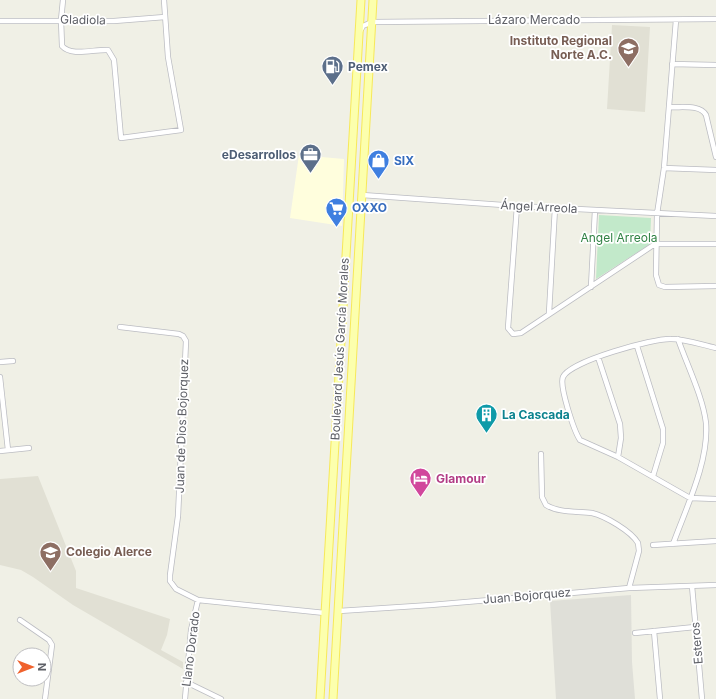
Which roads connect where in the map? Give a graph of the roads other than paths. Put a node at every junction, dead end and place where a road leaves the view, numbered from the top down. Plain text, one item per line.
1 (63, 0) edge
2 (164, 0) edge
3 (361, 0) edge
4 (373, 0) edge
5 (165, 17) junction
6 (716, 19) edge
7 (0, 20) edge
8 (61, 20) junction
9 (676, 20) junction
10 (372, 22) junction
11 (359, 34) junction
12 (672, 64) junction
13 (716, 65) edge
14 (669, 107) junction
15 (716, 157) edge
16 (664, 168) junction
17 (716, 170) edge
18 (362, 195) junction
19 (517, 206) junction
20 (555, 208) junction
21 (595, 210) junction
22 (657, 214) junction
23 (716, 216) edge
24 (346, 239) junction
25 (360, 241) junction
26 (655, 244) junction
27 (716, 244) edge
28 (716, 286) edge
29 (591, 287) junction
30 (550, 313) junction
31 (120, 327) dead end
32 (678, 339) junction
33 (637, 346) junction
34 (716, 348) edge
35 (598, 356) junction
36 (13, 361) dead end
37 (0, 362) edge
38 (0, 377) edge
39 (29, 448) dead end
40 (8, 450) junction
41 (0, 451) edge
42 (541, 454) dead end
43 (618, 457) junction
44 (653, 476) junction
45 (690, 498) junction
46 (716, 499) edge
47 (716, 540) edge
48 (673, 544) junction
49 (653, 545) dead end
50 (716, 585) edge
51 (692, 586) junction
52 (629, 588) junction
53 (198, 600) junction
54 (339, 611) junction
55 (325, 613) junction
56 (20, 620) dead end
57 (695, 627) junction
58 (654, 631) junction
59 (635, 633) dead end
60 (186, 682) junction
61 (45, 699) edge
62 (186, 699) edge
63 (221, 699) edge
64 (320, 699) edge
65 (333, 699) edge
66 (660, 699) edge
67 (702, 699) edge

1 - 8 street
2 - 5 street
3 - 11 main road, Boulevard Jesús García Morales
4 - 10 main road, Boulevard Jesús García Morales
5 - 8 street, Gladiola
5 - 8 street
6 - 9 street, Lázaro Mercado
7 - 8 street, Gladiola
9 - 10 street, Lázaro Mercado
9 - 12 street
10 - 11 street
10 - 18 main road, Boulevard Jesús García Morales
11 - 24 main road, Boulevard Jesús García Morales
12 - 13 street
12 - 14 street
14 - 15 street
14 - 16 street
16 - 17 street
16 - 22 street
18 - 19 street, Ángel Arreola
18 - 25 main road, Boulevard Jesús García Morales
19 - 20 street, Ángel Arreola
19 - 30 street
20 - 21 street, Ángel Arreola
20 - 30 street
21 - 22 street, Ángel Arreola
21 - 29 street
22 - 23 street, Ángel Arreola
22 - 26 street
24 - 25 main road
24 - 55 main road, Boulevard Jesús García Morales
25 - 54 main road, Boulevard Jesús García Morales
26 - 27 street
26 - 28 street
26 - 29 street
29 - 30 street
31 - 53 street, Juan de Dios Bojorquez
32 - 33 street
32 - 34 street
32 - 45 street
33 - 35 street
33 - 44 street
35 - 43 street
35 - 43 street
36 - 37 street
38 - 40 street
39 - 40 street
40 - 41 street
42 - 52 street
43 - 44 street
44 - 45 street
45 - 46 street
45 - 48 street
47 - 48 street
48 - 49 street
50 - 51 street, Juan Bojorquez
51 - 52 street, Juan Bojorquez
51 - 57 street, Esteros
52 - 54 street, Juan Bojorquez
53 - 55 street
53 - 60 street, Llano Dorado
54 - 65 main road, Boulevard Jesús García Morales
55 - 64 main road, Boulevard Jesús García Morales
56 - 61 street
57 - 58 street
57 - 67 street, Esteros
58 - 59 street
58 - 66 street
60 - 62 street, Llano Dorado
60 - 63 street

